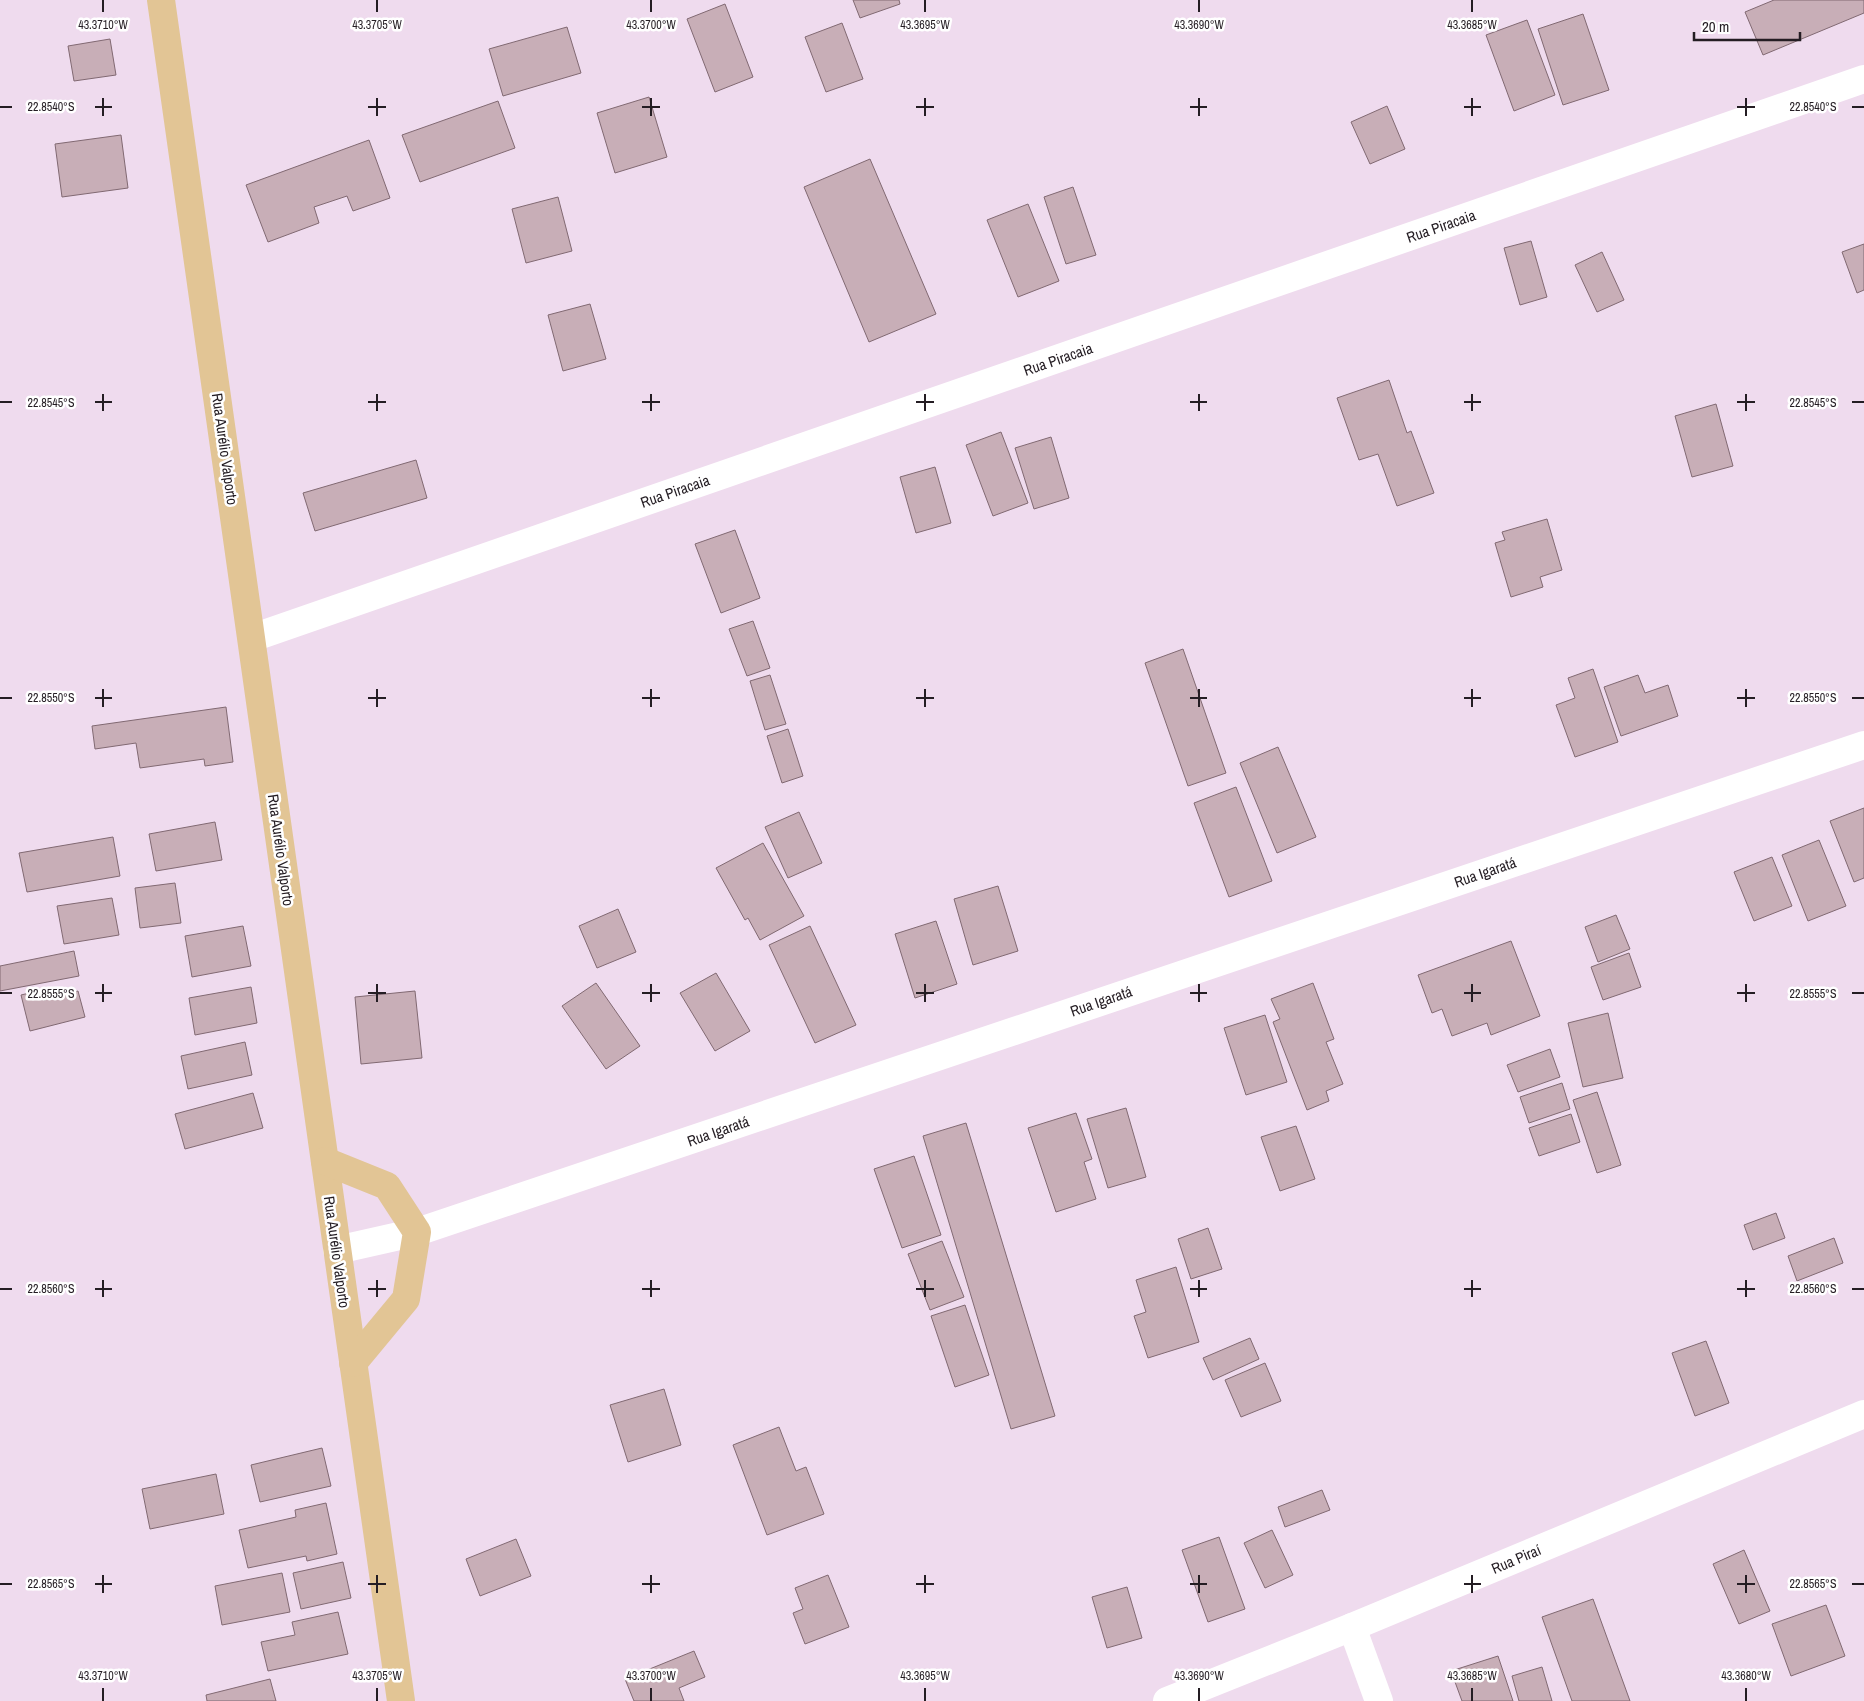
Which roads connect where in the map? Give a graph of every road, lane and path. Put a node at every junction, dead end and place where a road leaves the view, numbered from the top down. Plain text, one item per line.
1 (161, 0) edge
2 (1864, 80) edge
3 (252, 638) junction
4 (1864, 745) edge
5 (325, 1161) junction
6 (417, 1232) junction
7 (337, 1250) junction
8 (353, 1363) junction
9 (1864, 1414) edge
10 (1352, 1627) junction
11 (401, 1701) edge
12 (1167, 1701) edge
13 (1379, 1701) edge

1 - 3 main road, Rua Aurélio Valporto
2 - 3 street, Rua Piracaia
3 - 5 main road, Rua Aurélio Valporto
4 - 6 street, Rua Igaratá
5 - 6 main road
5 - 7 main road, Rua Aurélio Valporto
6 - 7 street, Rua Igaratá
6 - 8 main road
7 - 8 main road, Rua Aurélio Valporto
8 - 11 main road, Rua Aurélio Valporto
9 - 10 street, Rua Piraí
10 - 12 street, Rua Piraí
10 - 13 street

